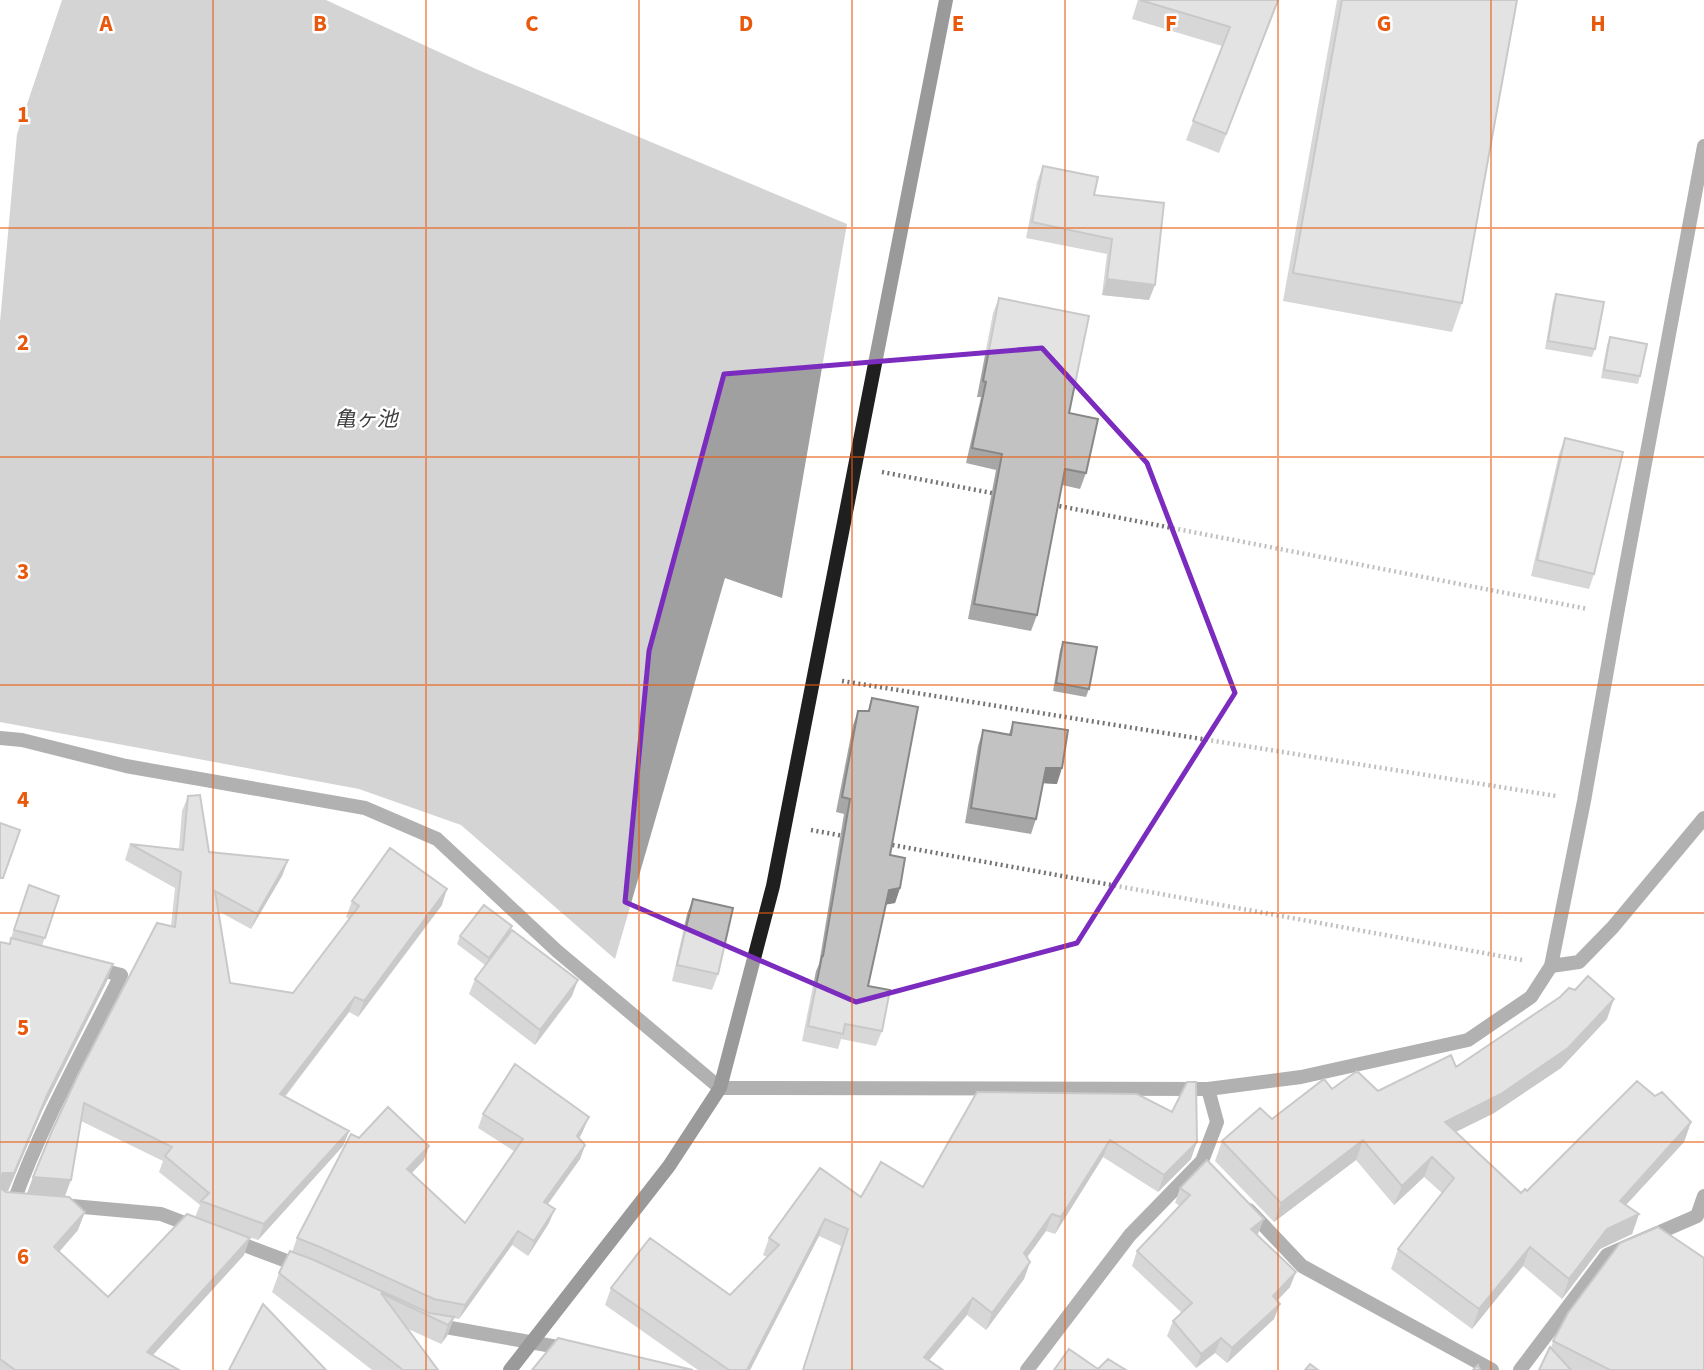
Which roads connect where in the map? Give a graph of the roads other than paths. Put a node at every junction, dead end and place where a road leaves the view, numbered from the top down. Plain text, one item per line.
1 (946, 0) edge
2 (1704, 146) edge
3 (0, 738) edge
4 (1704, 818) edge
5 (81, 965) edge
6 (1551, 965) junction
7 (720, 1088) junction
8 (1208, 1089) junction
9 (1704, 1196) edge
10 (1238, 1199) edge
11 (20, 1202) edge
12 (311, 1270) edge
13 (426, 1323) edge
14 (531, 1341) junction
15 (585, 1353) edge
16 (1482, 1368) edge
17 (510, 1370) edge
18 (1027, 1370) edge
19 (1520, 1370) edge

1 - 7 street
2 - 6 street
3 - 7 street
4 - 6 street
5 - 11 street
6 - 8 street
7 - 8 street
7 - 14 street
8 - 18 street
9 - 19 street
10 - 16 street
11 - 12 street
13 - 14 street
14 - 15 street
14 - 17 street

